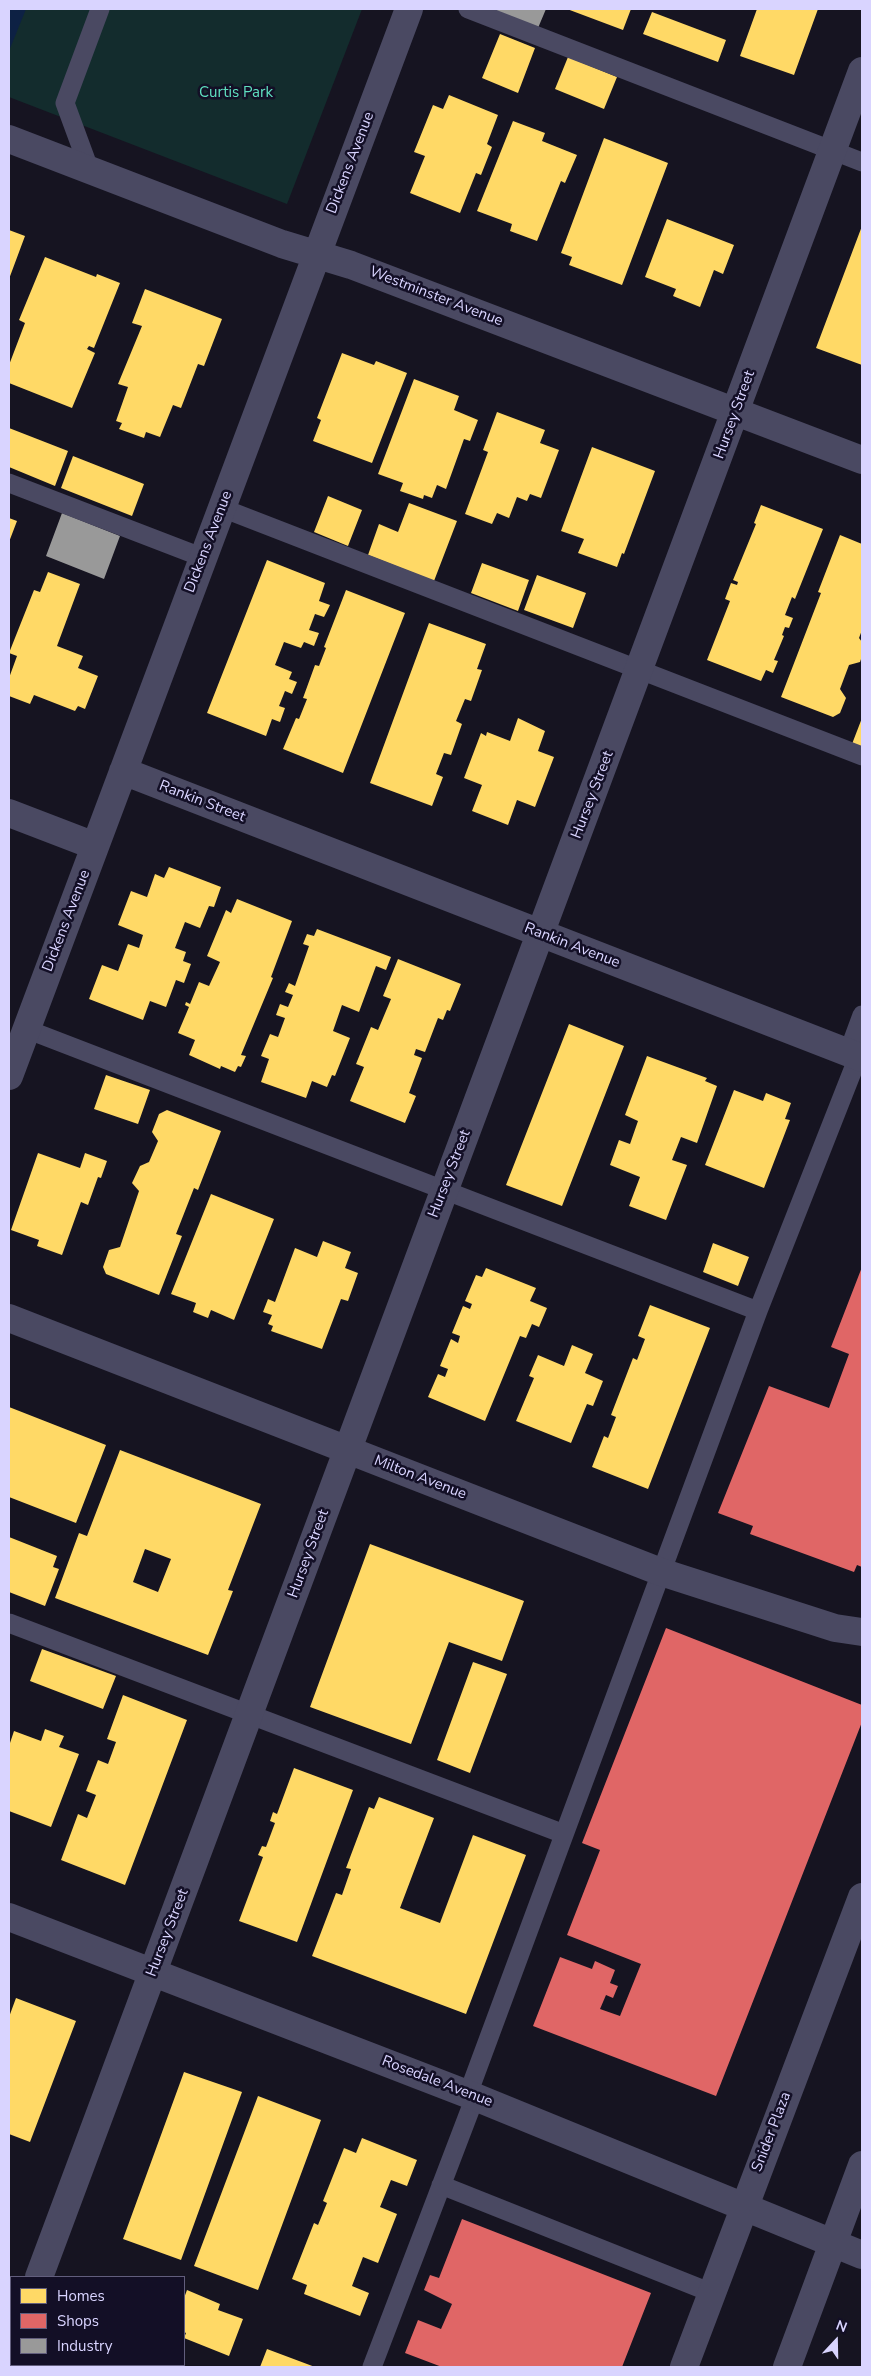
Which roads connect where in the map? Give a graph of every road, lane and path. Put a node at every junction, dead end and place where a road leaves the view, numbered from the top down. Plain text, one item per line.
1 (100, 9) edge
2 (409, 9) edge
3 (468, 9) edge
4 (862, 71) edge
5 (9, 139) edge
6 (833, 151) junction
7 (862, 162) edge
8 (90, 171) junction
9 (317, 254) junction
10 (736, 412) junction
11 (862, 460) edge
12 (9, 483) edge
13 (222, 508) junction
14 (204, 558) junction
15 (640, 669) junction
16 (862, 756) edge
17 (123, 771) junction
18 (9, 813) edge
19 (281, 833) joint
20 (95, 846) junction
21 (541, 934) junction
22 (862, 1014) edge
23 (26, 1029) junction
24 (856, 1056) edge
25 (9, 1076) edge
26 (444, 1190) junction
27 (758, 1311) junction
28 (9, 1318) edge
29 (348, 1450) junction
30 (661, 1572) junction
31 (9, 1623) edge
32 (835, 1628) junction
33 (862, 1632) edge
34 (862, 1653) edge
35 (249, 1715) junction
36 (564, 1834) junction
37 (862, 1898) edge
38 (9, 1917) edge
39 (153, 1972) junction
40 (471, 2095) junction
41 (862, 2165) edge
42 (441, 2185) junction
43 (744, 2206) junction
44 (834, 2244) junction
45 (862, 2255) edge
46 (39, 2276) edge
47 (712, 2293) junction
48 (372, 2367) edge
49 (684, 2367) edge
50 (787, 2367) edge

1 - 8 lane
2 - 9 street, Dickens Avenue
3 - 6 lane
4 - 6 street, Hursey Street
5 - 8 street, Westminster Avenue
6 - 7 lane
6 - 10 street, Hursey Street
8 - 9 street, Westminster Avenue
9 - 10 street, Westminster Avenue
9 - 13 street, Dickens Avenue
10 - 11 street, Westminster Avenue
10 - 15 street, Hursey Street
12 - 14 lane
13 - 14 street, Dickens Avenue
13 - 15 lane
14 - 17 street, Dickens Avenue
15 - 16 lane
15 - 21 street, Hursey Street
17 - 19 street, Rankin Street
17 - 20 street, Dickens Avenue
18 - 20 street
19 - 21 street, Rankin Avenue
20 - 23 street, Dickens Avenue
21 - 24 street, Rankin Avenue
21 - 26 street, Hursey Street
22 - 24 lane
23 - 25 street, Dickens Avenue
23 - 26 lane
24 - 27 lane
26 - 27 lane
26 - 29 street, Hursey Street
27 - 30 lane
28 - 29 street, Milton Avenue
29 - 30 street, Milton Avenue
29 - 35 street, Hursey Street
30 - 32 street, Milton Avenue
30 - 36 lane
31 - 35 lane
32 - 33 street, Milton Avenue
32 - 34 street, Milton Avenue
35 - 36 lane
35 - 39 street, Hursey Street
36 - 40 lane
37 - 43 street, Snider Plaza
38 - 39 street, Rosedale Avenue
39 - 40 street, Rosedale Avenue
39 - 46 street, Hursey Street
40 - 42 lane
40 - 43 street, Rosedale Avenue
41 - 44 street
42 - 47 lane
42 - 48 lane
43 - 44 street, Rosedale Avenue
43 - 47 street, Snider Plaza
44 - 45 street, Rosedale Avenue
44 - 50 street
47 - 49 street, Snider Plaza

